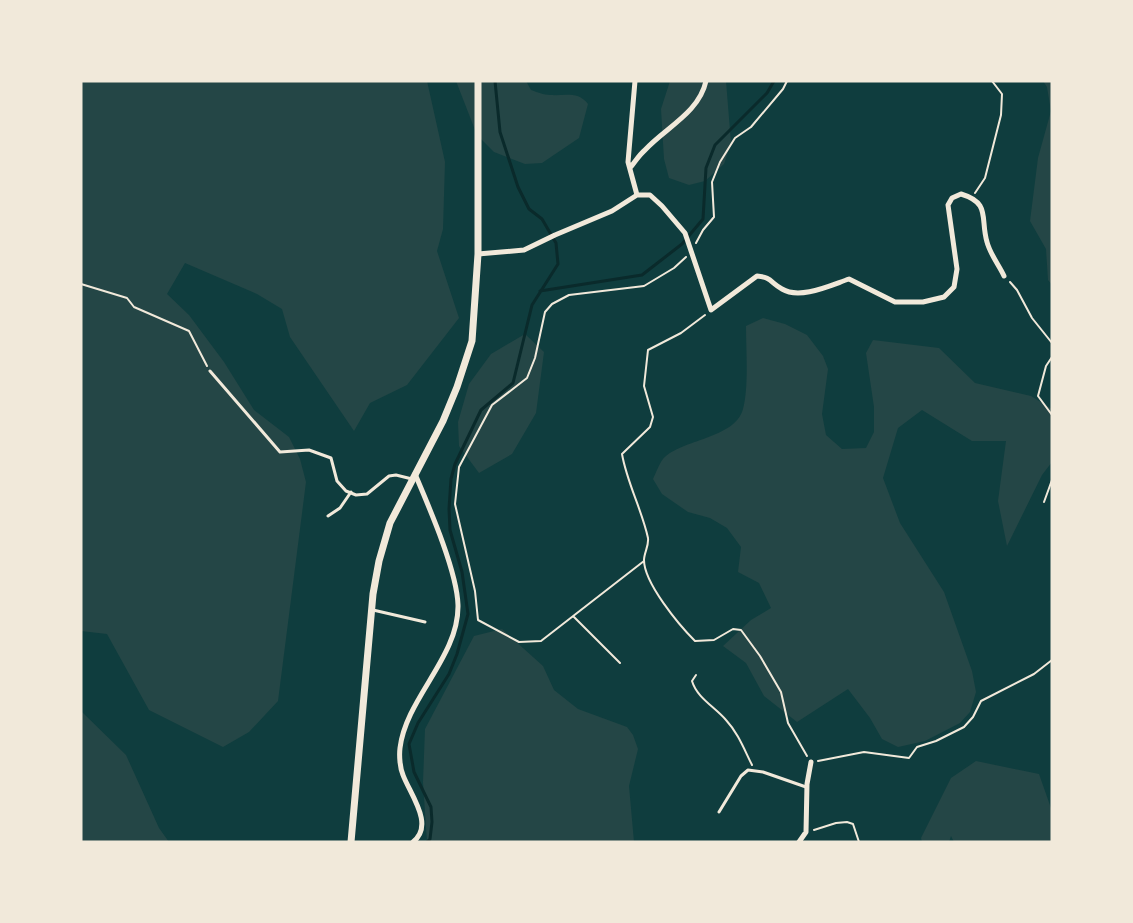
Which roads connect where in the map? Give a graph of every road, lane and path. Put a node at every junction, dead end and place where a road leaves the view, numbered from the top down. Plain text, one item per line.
1 (478, 81) edge
2 (635, 81) edge
3 (706, 81) edge
4 (787, 81) edge
5 (992, 81) edge
6 (630, 168) junction
7 (637, 195) junction
8 (972, 197) junction
9 (692, 252) junction
10 (478, 254) junction
11 (1004, 276) joint
12 (81, 284) edge
13 (711, 310) junction
14 (1052, 343) edge
15 (1052, 357) edge
16 (210, 371) joint
17 (1052, 415) edge
18 (413, 476) junction
19 (1052, 480) edge
20 (351, 492) junction
21 (1044, 502) dead end
22 (328, 516) dead end
23 (644, 561) junction
24 (372, 610) junction
25 (574, 617) junction
26 (425, 622) dead end
27 (1052, 660) edge
28 (620, 663) dead end
29 (696, 675) dead end
30 (811, 762) junction
31 (754, 771) junction
32 (807, 788) junction
33 (719, 812) dead end
34 (806, 832) junction
35 (351, 842) edge
36 (413, 842) edge
37 (799, 842) edge
38 (858, 842) edge

1 - 10 street
2 - 6 street
3 - 6 street
4 - 9 path
5 - 8 path
6 - 7 street
7 - 9 street
7 - 10 street
8 - 11 street
8 - 13 street
9 - 13 street
9 - 25 path
10 - 18 street
11 - 14 path
12 - 16 path
13 - 23 path
15 - 17 path
16 - 20 lane
18 - 20 lane
18 - 24 street
18 - 36 street
19 - 21 path
20 - 22 lane
23 - 25 path
23 - 30 path
24 - 26 lane
24 - 35 street
25 - 28 path
27 - 30 path
29 - 31 path
30 - 32 street
31 - 32 lane
31 - 33 lane
32 - 34 street
34 - 37 street
34 - 38 path

